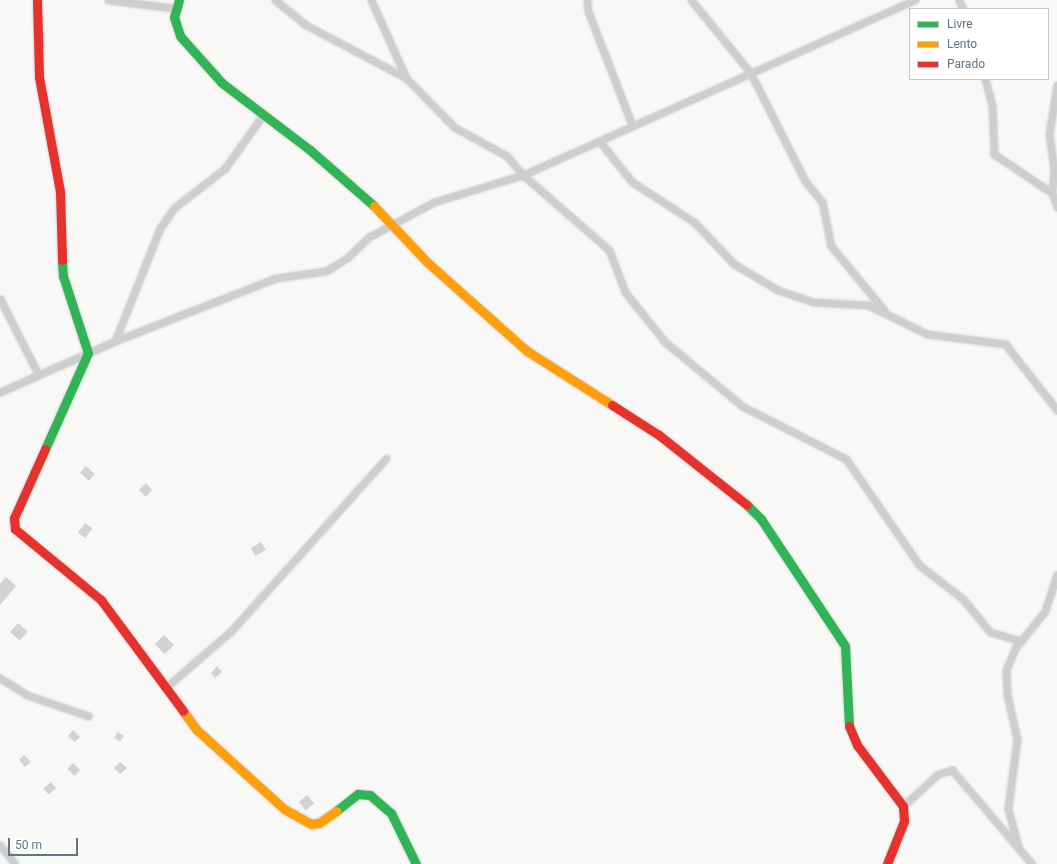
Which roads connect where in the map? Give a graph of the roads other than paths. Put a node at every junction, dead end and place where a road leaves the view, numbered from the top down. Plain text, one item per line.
1 (37, 0) edge
2 (108, 0) edge
3 (275, 0) edge
4 (371, 0) edge
5 (587, 0) edge
6 (691, 0) edge
7 (915, 0) edge
8 (177, 4) edge
9 (750, 72) junction
10 (406, 78) junction
11 (985, 80) edge
12 (1057, 85) edge
13 (263, 115) junction
14 (632, 125) junction
15 (600, 142) junction
16 (523, 175) junction
17 (1052, 193) junction
18 (1057, 207) edge
19 (394, 224) junction
20 (0, 299) edge
21 (886, 313) junction
22 (115, 342) junction
23 (88, 353) junction
24 (38, 374) junction
25 (0, 392) edge
26 (1057, 410) edge
27 (386, 458) dead end
28 (1057, 575) edge
29 (1021, 641) junction
30 (0, 678) edge
31 (164, 688) junction
32 (88, 716) dead end
33 (903, 806) junction
34 (0, 845) edge
35 (1018, 846) junction
36 (14, 864) edge
37 (416, 864) edge
38 (887, 864) edge
39 (1032, 864) edge

1 - 23 street
2 - 8 street
3 - 10 street
4 - 10 street
5 - 14 street
6 - 9 street
7 - 9 street
8 - 13 street
9 - 14 street
9 - 21 street
10 - 16 street
11 - 17 street
12 - 17 street
13 - 19 street
13 - 22 street
14 - 15 street
15 - 16 street
15 - 21 street
16 - 19 street
16 - 29 street
17 - 18 street
19 - 22 street
19 - 33 street
20 - 24 street
21 - 26 street
22 - 23 street
23 - 24 street
23 - 31 street
24 - 25 street
27 - 31 street
28 - 29 street
29 - 35 street
30 - 32 street
31 - 37 street
33 - 35 street
33 - 38 street
34 - 36 street
35 - 39 street

